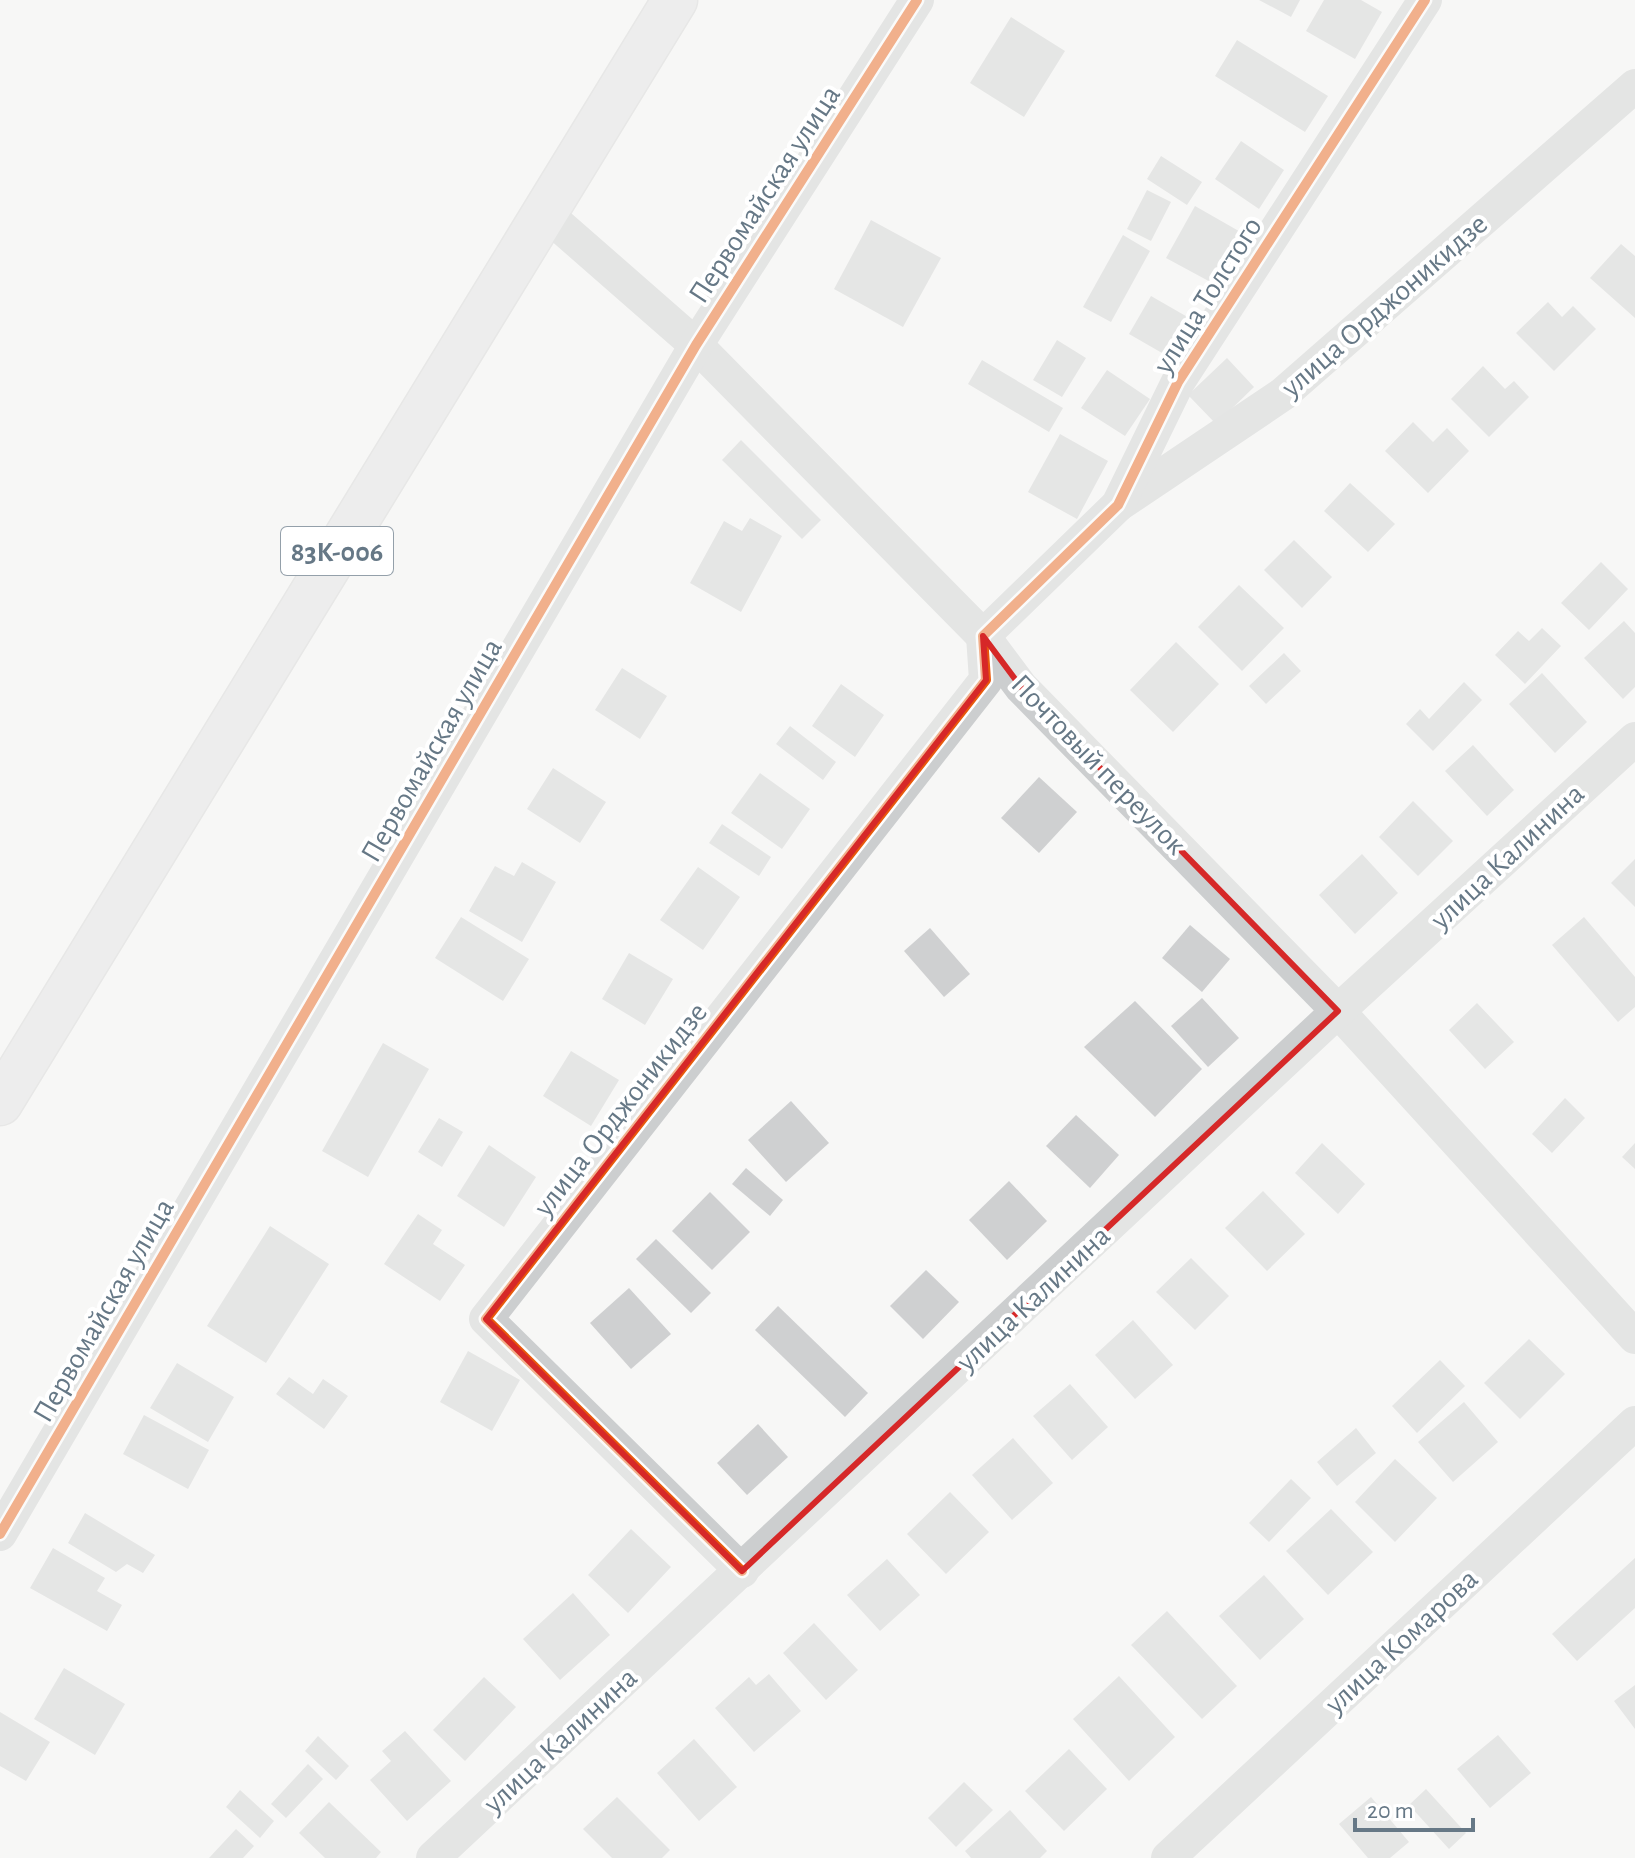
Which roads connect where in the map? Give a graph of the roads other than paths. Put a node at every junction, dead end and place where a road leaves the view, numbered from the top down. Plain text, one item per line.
1 (675, 0) edge
2 (917, 0) edge
3 (1425, 0) edge
4 (1635, 86) edge
5 (544, 212) junction
6 (696, 345) junction
7 (1118, 505) junction
8 (983, 636) junction
9 (1635, 739) edge
10 (1338, 1011) junction
11 (0, 1103) edge
12 (1635, 1337) edge
13 (1635, 1423) edge
14 (0, 1534) edge
15 (742, 1571) junction
16 (433, 1858) edge
17 (1168, 1858) edge

1 - 5 main road, 83К-006
2 - 6 street, Первомайская улица
3 - 7 street, улица Толстого
4 - 7 street, улица Орджоникидзе
5 - 6 street, Почтовый переулок
5 - 11 main road, 83К-006
6 - 8 street, Почтовый переулок
6 - 14 street, Первомайская улица
7 - 8 street, улица Толстого
8 - 10 street, Почтовый переулок
8 - 15 street, улица Орджоникидзе
9 - 10 street, улица Калинина
10 - 12 street, Почтовый переулок
10 - 15 street, улица Калинина
13 - 17 street, улица Комарова
15 - 16 street, улица Калинина

